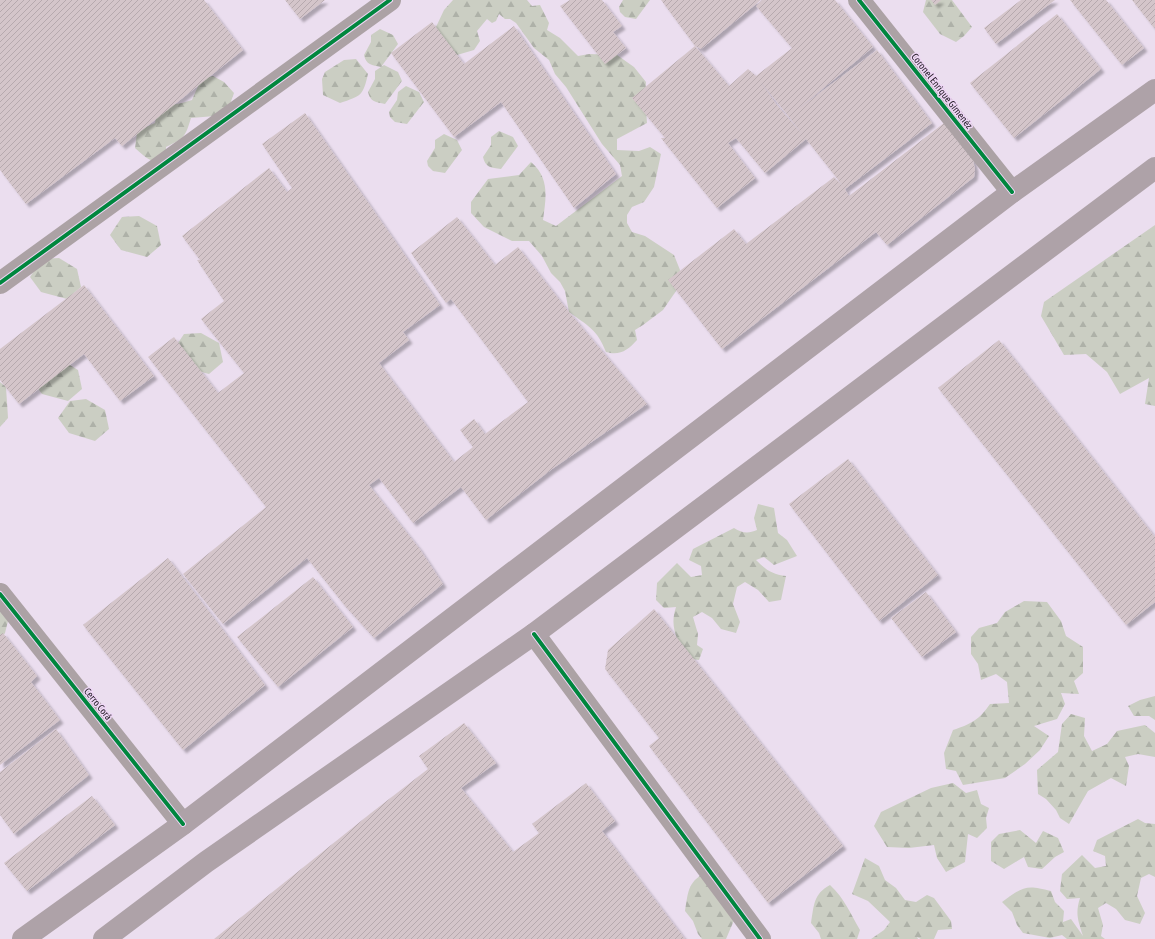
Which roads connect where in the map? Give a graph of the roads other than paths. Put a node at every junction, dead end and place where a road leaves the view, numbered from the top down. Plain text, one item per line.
1 (390, 0) edge
2 (859, 0) edge
3 (1155, 90) edge
4 (1155, 168) edge
5 (1012, 192) junction
6 (0, 283) edge
7 (0, 594) edge
8 (534, 634) junction
9 (183, 824) junction
10 (752, 936) edge
11 (23, 939) edge
12 (104, 939) edge

1 - 6 street
2 - 5 street, Coronel Enrique Gimenéz
3 - 5 highway
4 - 8 highway
5 - 9 highway
7 - 9 street, Cerro Corá
8 - 10 street
8 - 12 highway
9 - 11 highway

